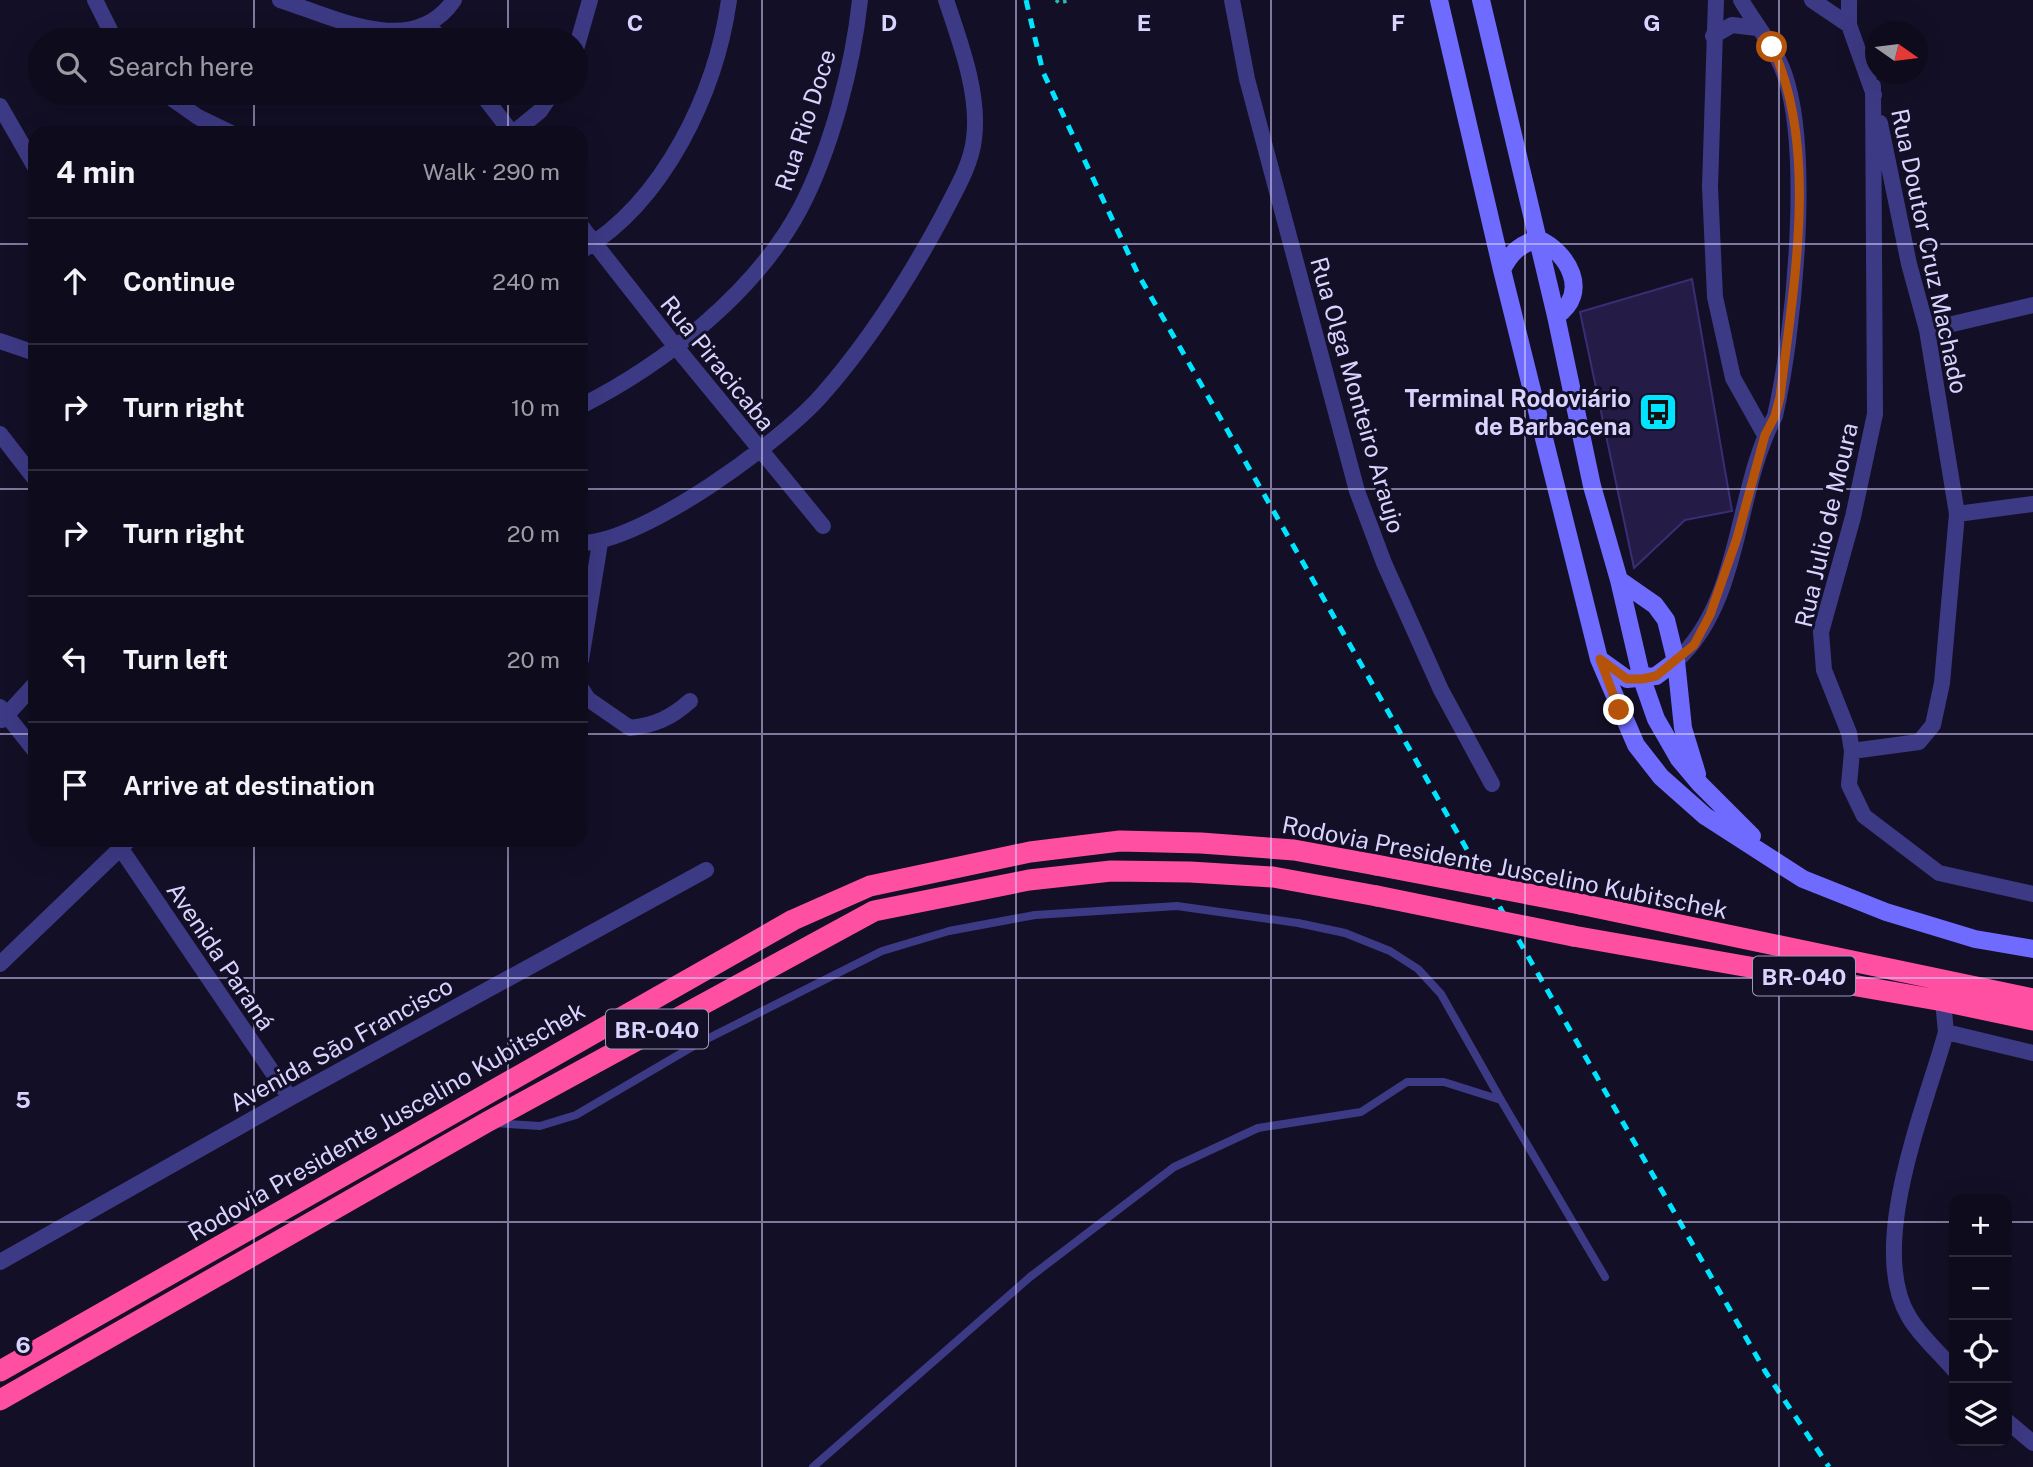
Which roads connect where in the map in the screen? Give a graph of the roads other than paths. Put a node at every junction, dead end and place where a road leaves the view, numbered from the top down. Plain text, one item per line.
1 (95, 0) edge
2 (281, 0) edge
3 (454, 0) edge
4 (590, 0) edge
5 (729, 0) edge
6 (860, 0) edge
7 (946, 0) edge
8 (1232, 0) edge
9 (1439, 0) edge
10 (1481, 0) edge
11 (1716, 0) edge
12 (1741, 0) edge
13 (1812, 0) edge
14 (1837, 0) edge
15 (1849, 0) edge
16 (429, 24) junction
17 (1849, 25) junction
18 (110, 28) edge
19 (372, 28) edge
20 (417, 28) edge
21 (432, 28) edge
22 (582, 28) edge
23 (1757, 28) junction
24 (1713, 36) junction
25 (1872, 86) junction
26 (181, 105) edge
27 (491, 105) edge
28 (544, 105) edge
29 (0, 106) edge
30 (217, 126) edge
31 (507, 126) edge
32 (522, 126) edge
33 (28, 155) edge
34 (1538, 239) junction
35 (588, 247) edge
36 (1502, 270) junction
37 (2033, 305) edge
38 (1556, 316) junction
39 (1927, 330) junction
40 (0, 341) edge
41 (676, 347) junction
42 (28, 351) edge
43 (588, 402) edge
44 (0, 434) edge
45 (1765, 435) junction
46 (759, 450) junction
47 (28, 470) edge
48 (2033, 504) edge
49 (1957, 514) junction
50 (824, 526) dead end
51 (600, 543) junction
52 (588, 544) edge
53 (1619, 580) junction
54 (588, 617) edge
55 (1600, 659) junction
56 (1676, 661) junction
57 (1642, 679) junction
58 (28, 690) edge
59 (588, 699) edge
60 (690, 701) dead end
61 (2, 714) edge
62 (28, 743) edge
63 (1852, 751) junction
64 (1492, 784) dead end
65 (1699, 784) junction
66 (117, 847) edge
67 (125, 847) edge
68 (706, 870) dead end
69 (1803, 878) junction
70 (2033, 894) edge
71 (2033, 949) edge
72 (0, 964) edge
73 (2033, 999) edge
74 (1943, 1001) junction
75 (2033, 1020) edge
76 (1945, 1032) junction
77 (2033, 1053) edge
78 (289, 1098) junction
79 (1502, 1100) junction
80 (487, 1122) junction
81 (0, 1262) edge
82 (1605, 1277) dead end
83 (1949, 1364) edge
84 (0, 1371) edge
85 (0, 1400) edge
86 (2012, 1425) edge
87 (2033, 1443) edge
88 (813, 1467) edge

1 - 18 street
2 - 19 street
3 - 16 street
4 - 22 street
5 - 35 street
6 - 41 street, Rua Rio Doce
7 - 46 street
8 - 64 street, Rua Olga Monteiro Araujo
9 - 36 main road
10 - 34 main road
11 - 24 street
12 - 23 street
13 - 17 street
14 - 17 street
15 - 17 street, Rua Doutor Cruz Machado
16 - 20 street
16 - 21 street
17 - 25 street, Rua Doutor Cruz Machado
23 - 24 street
23 - 45 street
24 - 45 street
25 - 39 street, Rua Doutor Cruz Machado
25 - 63 street, Rua Julio de Moura
26 - 30 street
27 - 31 street
28 - 32 street
29 - 33 street
34 - 36 main road
34 - 38 main road
34 - 38 main road
35 - 41 street, Rua Piracicaba
36 - 55 main road
37 - 39 street
38 - 53 main road
39 - 49 street, Rua Doutor Cruz Machado
40 - 42 street
41 - 43 street, Rua Rio Doce
41 - 46 street, Rua Piracicaba
44 - 47 street
45 - 56 street
46 - 50 street, Rua Piracicaba
46 - 51 street
48 - 49 street
49 - 63 street, Rua Doutor Cruz Machado
51 - 52 street
51 - 54 street
53 - 56 main road
53 - 57 main road
55 - 57 main road
55 - 69 main road
56 - 57 main road
56 - 65 main road
57 - 65 main road
58 - 61 street
59 - 60 street
61 - 62 street
63 - 70 street, Rua Julio de Moura
65 - 69 main road
66 - 72 street
67 - 78 street, Avenida Paraná
68 - 78 street, Avenida São Francisco
69 - 71 main road
73 - 84 highway, Rodovia Presidente Juscelino Kubitschek / BR-040, bridge
74 - 75 highway, Rodovia Presidente Juscelino Kubitschek / BR-040
74 - 76 street
74 - 80 highway, Rodovia Presidente Juscelino Kubitschek / BR-040, bridge
76 - 77 street
76 - 83 street
78 - 81 street, Avenida São Francisco
79 - 80 lane
79 - 82 lane
79 - 88 lane
80 - 85 highway, Rodovia Presidente Juscelino Kubitschek / BR-040
86 - 87 street

